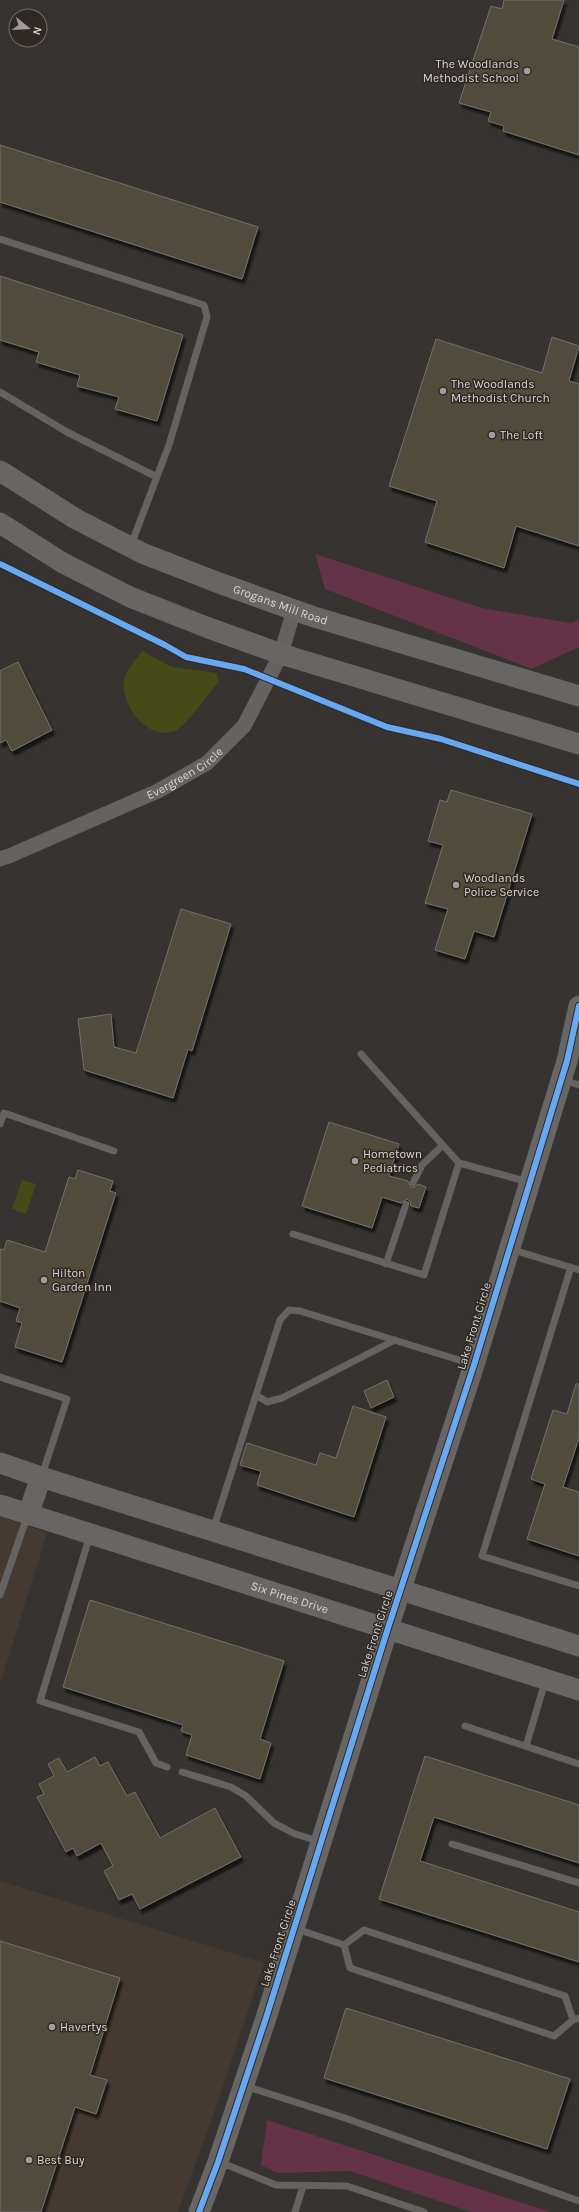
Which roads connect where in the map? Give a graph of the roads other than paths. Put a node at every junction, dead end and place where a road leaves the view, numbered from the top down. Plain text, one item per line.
1 (0, 239) edge
2 (0, 392) edge
3 (0, 471) edge
4 (157, 477) junction
5 (0, 523) edge
6 (130, 547) junction
7 (294, 610) junction
8 (281, 654) junction
9 (579, 696) edge
10 (579, 744) edge
11 (0, 859) edge
12 (579, 1006) edge
13 (579, 1041) edge
14 (362, 1054) dead end
15 (569, 1075) edge
16 (0, 1124) edge
17 (442, 1146) junction
18 (114, 1151) dead end
19 (459, 1163) junction
20 (413, 1183) dead end
21 (529, 1183) junction
22 (406, 1204) dead end
23 (293, 1234) dead end
24 (509, 1249) junction
25 (386, 1264) junction
26 (571, 1267) junction
27 (579, 1270) edge
28 (395, 1340) junction
29 (474, 1365) junction
30 (0, 1377) edge
31 (256, 1395) junction
32 (0, 1463) edge
33 (41, 1477) junction
34 (0, 1505) edge
35 (28, 1515) junction
36 (213, 1532) junction
37 (90, 1535) junction
38 (579, 1586) edge
39 (401, 1591) junction
40 (0, 1595) edge
41 (388, 1628) junction
42 (579, 1646) edge
43 (545, 1680) junction
44 (579, 1690) edge
45 (465, 1726) dead end
46 (526, 1746) junction
47 (579, 1764) edge
48 (167, 1767) dead end
49 (182, 1772) dead end
50 (322, 1842) junction
51 (452, 1844) dead end
52 (579, 1883) edge
53 (295, 1928) junction
54 (344, 1945) junction
55 (576, 2019) edge
56 (243, 2086) junction
57 (218, 2162) junction
58 (303, 2186) junction
59 (579, 2202) edge
60 (199, 2212) edge
61 (294, 2212) edge
62 (424, 2212) edge

1 - 4 lane
2 - 4 lane
3 - 6 street, Grogans Mill Road
4 - 6 lane
5 - 8 street
6 - 7 street, Grogans Mill Road
7 - 8 street, Evergreen Circle
7 - 9 street, Grogans Mill Road
8 - 10 street
8 - 11 street, Evergreen Circle
12 - 15 street, Lake Front Circle
13 - 15 street, Lake Front Circle
14 - 17 lane
15 - 21 street, Lake Front Circle
16 - 18 lane
17 - 19 lane
17 - 20 lane
19 - 21 lane
19 - 25 lane
21 - 24 street, Lake Front Circle
22 - 25 lane
23 - 25 lane
24 - 26 lane
24 - 29 street, Lake Front Circle
26 - 27 lane
26 - 38 lane
28 - 29 lane
28 - 31 lane
28 - 31 lane
29 - 39 street, Lake Front Circle
30 - 33 lane
31 - 36 lane
32 - 33 street
33 - 35 street
33 - 36 street
34 - 35 street, Six Pines Drive
35 - 37 street, Six Pines Drive
35 - 40 lane
36 - 39 street
37 - 41 street, Six Pines Drive
37 - 48 lane
39 - 41 street, Lake Front Circle
39 - 42 street
41 - 43 street, Six Pines Drive
41 - 50 street, Lake Front Circle
43 - 44 street, Six Pines Drive
43 - 46 lane
45 - 46 lane
46 - 47 lane
49 - 50 lane
50 - 53 street, Lake Front Circle
51 - 52 lane
53 - 54 lane
53 - 56 street, Lake Front Circle
54 - 55 lane
54 - 55 lane
56 - 57 street, Lake Front Circle
56 - 59 lane
57 - 58 lane
57 - 60 street, Lake Front Circle
58 - 61 lane
58 - 62 lane

